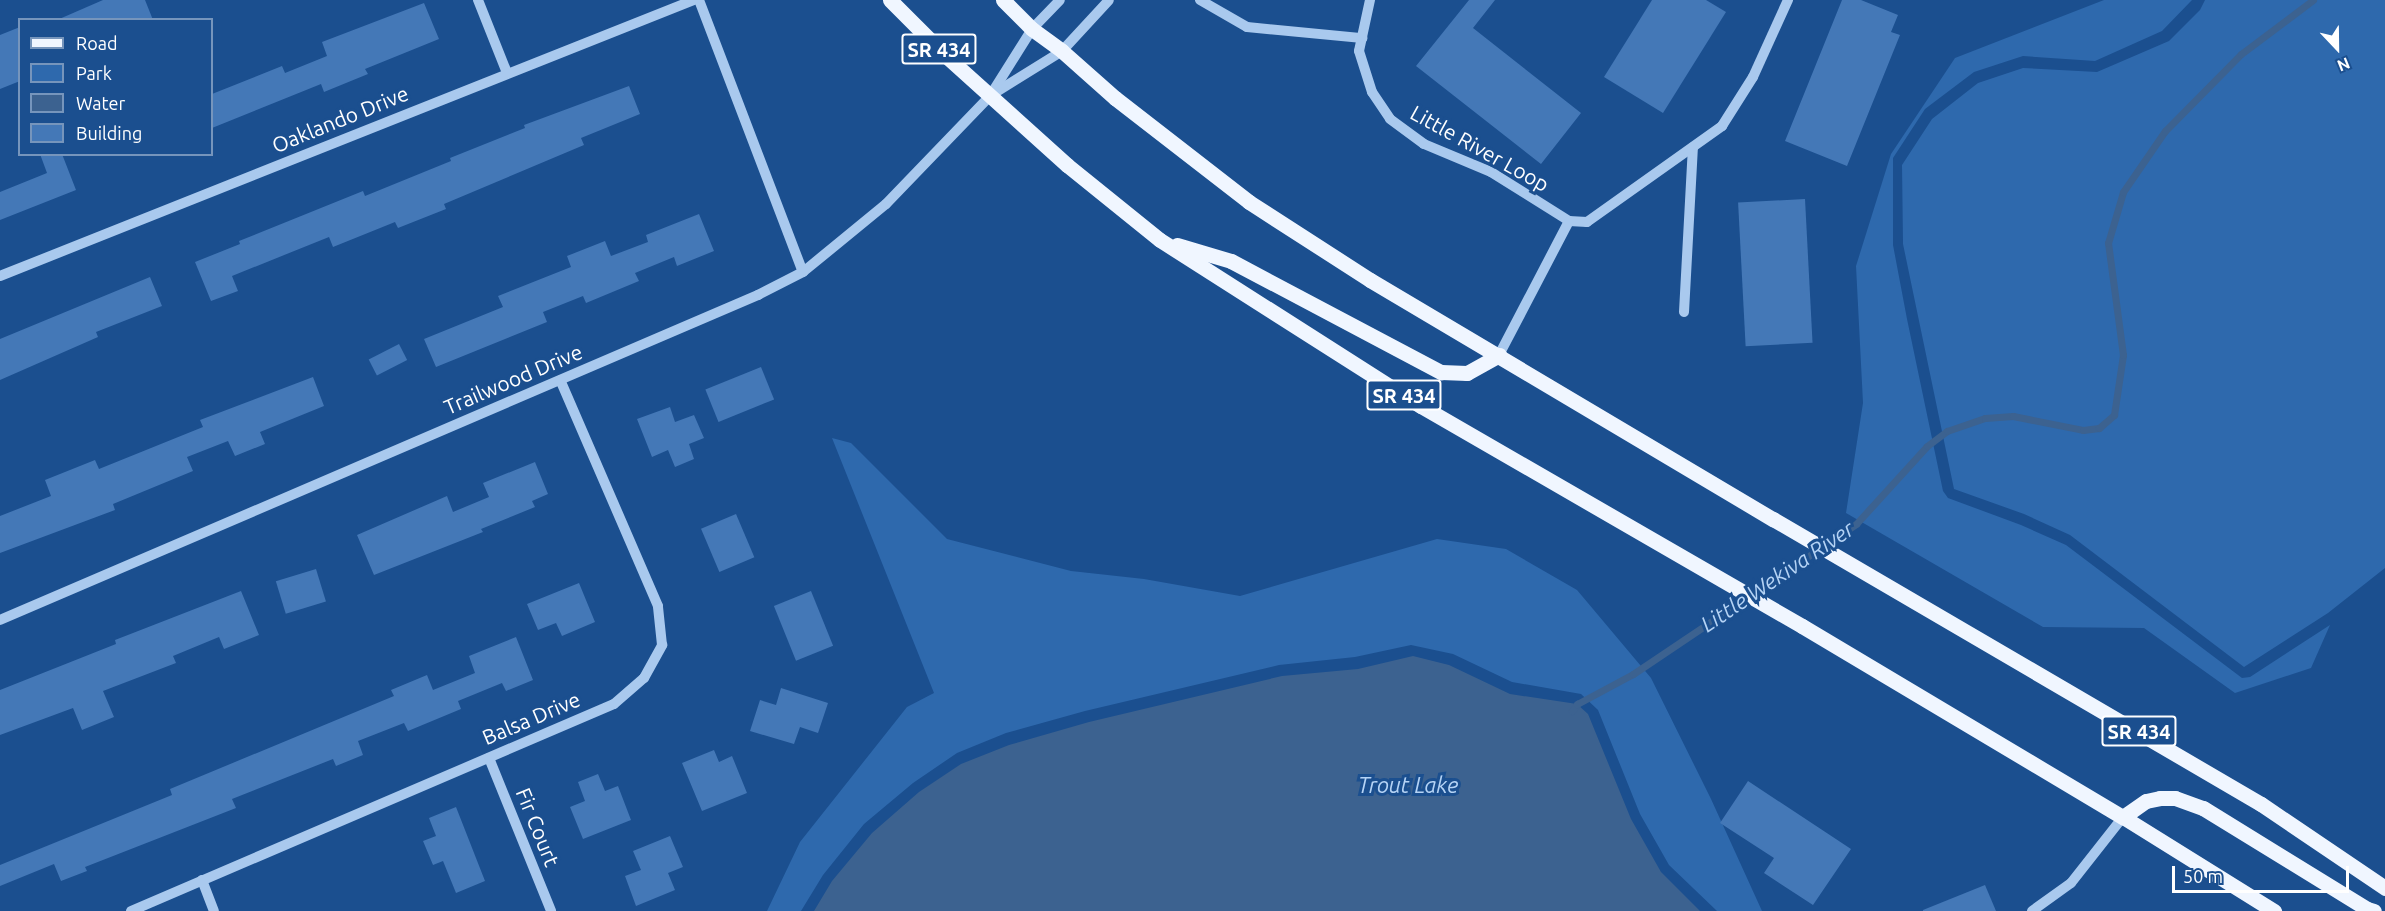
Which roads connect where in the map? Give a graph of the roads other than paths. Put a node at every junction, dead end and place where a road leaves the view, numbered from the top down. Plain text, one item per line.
1 (478, 0) edge
2 (694, 0) edge
3 (699, 0) edge
4 (890, 0) edge
5 (1003, 0) edge
6 (1060, 0) edge
7 (1109, 0) edge
8 (1200, 0) edge
9 (1370, 0) edge
10 (1788, 0) edge
11 (1032, 29) junction
12 (1362, 38) junction
13 (1062, 51) junction
14 (507, 74) junction
15 (990, 96) junction
16 (1693, 147) junction
17 (1569, 221) junction
18 (1160, 240) junction
19 (803, 272) junction
20 (0, 276) edge
21 (1684, 312) dead end
22 (1499, 355) junction
23 (560, 380) junction
24 (0, 620) edge
25 (489, 758) junction
26 (2123, 817) junction
27 (202, 880) junction
28 (2385, 888) edge
29 (130, 911) edge
30 (214, 911) edge
31 (551, 911) edge
32 (2032, 911) edge
33 (2274, 911) edge
34 (2374, 911) edge

1 - 14 street
2 - 14 street, Oaklando Drive
3 - 19 street
4 - 15 main road, SR 434
5 - 11 main road, SR 434
6 - 11 street, Trailwood Drive
7 - 13 street, Trailwood Drive
8 - 12 street
9 - 12 street, Little River Loop
10 - 16 street
11 - 13 main road, SR 434
11 - 15 street, Trailwood Drive
12 - 17 street, Little River Loop
13 - 15 street, Trailwood Drive
13 - 22 main road, SR 434
14 - 20 street, Oaklando Drive
15 - 18 main road, SR 434
15 - 19 street, Trailwood Drive
16 - 17 street
16 - 21 street
17 - 22 street
18 - 22 main road
18 - 26 main road, SR 434
19 - 23 street, Trailwood Drive
22 - 28 main road, SR 434
23 - 24 street, Trailwood Drive
23 - 25 street, Balsa Drive
25 - 27 street, Balsa Drive
25 - 31 street, Fir Court
26 - 32 street
26 - 33 main road, SR 434
26 - 34 main road
27 - 29 street, Balsa Drive
27 - 30 street

